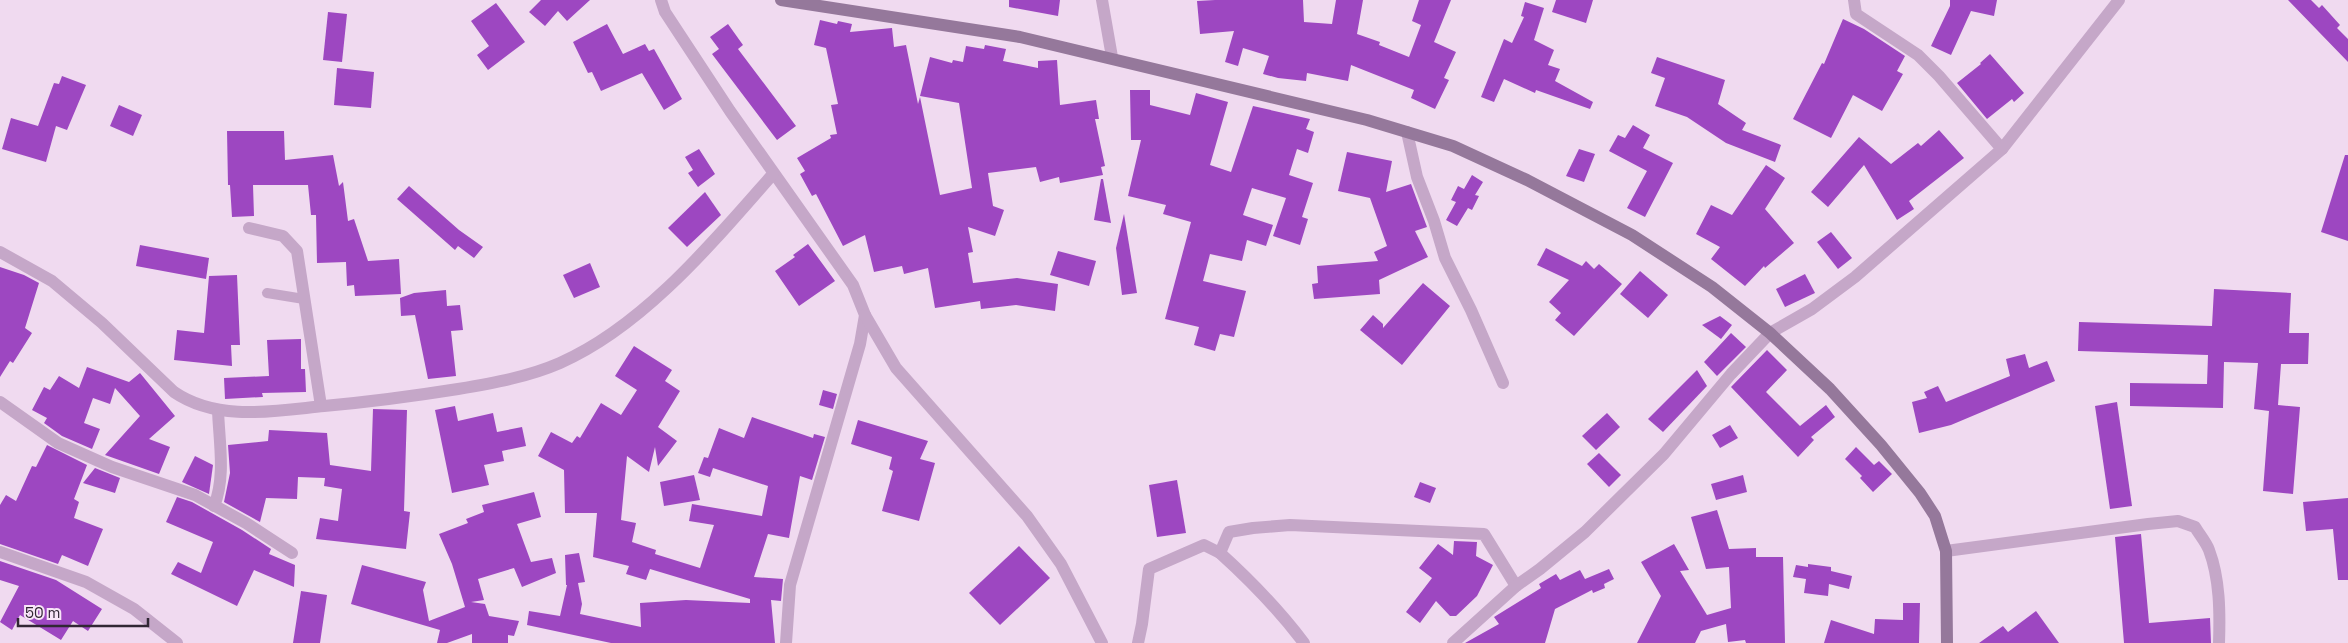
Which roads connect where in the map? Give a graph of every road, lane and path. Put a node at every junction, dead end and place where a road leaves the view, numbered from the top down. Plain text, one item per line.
1 (661, 0) edge
2 (781, 0) edge
3 (1102, 0) edge
4 (1854, 0) edge
5 (2120, 0) edge
6 (1112, 57) junction
7 (1407, 132) junction
8 (2002, 149) junction
9 (773, 174) junction
10 (249, 228) dead end
11 (0, 252) edge
12 (266, 293) dead end
13 (304, 299) junction
14 (865, 315) junction
15 (1770, 333) junction
16 (1503, 382) dead end
17 (0, 402) edge
18 (321, 406) junction
19 (218, 410) junction
20 (214, 506) junction
21 (1946, 551) junction
22 (0, 552) edge
23 (292, 553) dead end
24 (1220, 553) junction
25 (1516, 586) junction
26 (177, 643) edge
27 (786, 643) edge
28 (1102, 643) edge
29 (1138, 643) edge
30 (1304, 643) edge
31 (1454, 643) edge
32 (1947, 643) edge
33 (2219, 643) edge

1 - 9 street
2 - 6 main road
3 - 6 street
4 - 8 street
5 - 8 street
6 - 7 main road
7 - 15 main road
7 - 16 street
8 - 15 street
9 - 14 street
9 - 18 street
10 - 13 street
11 - 19 street
12 - 13 lane
13 - 18 street
14 - 27 street
14 - 28 street
15 - 21 main road
15 - 25 street
17 - 20 street
18 - 19 street
19 - 20 street
20 - 23 street
21 - 32 main road
21 - 33 street
22 - 26 street
24 - 25 street
24 - 29 street
24 - 30 street
25 - 31 street

